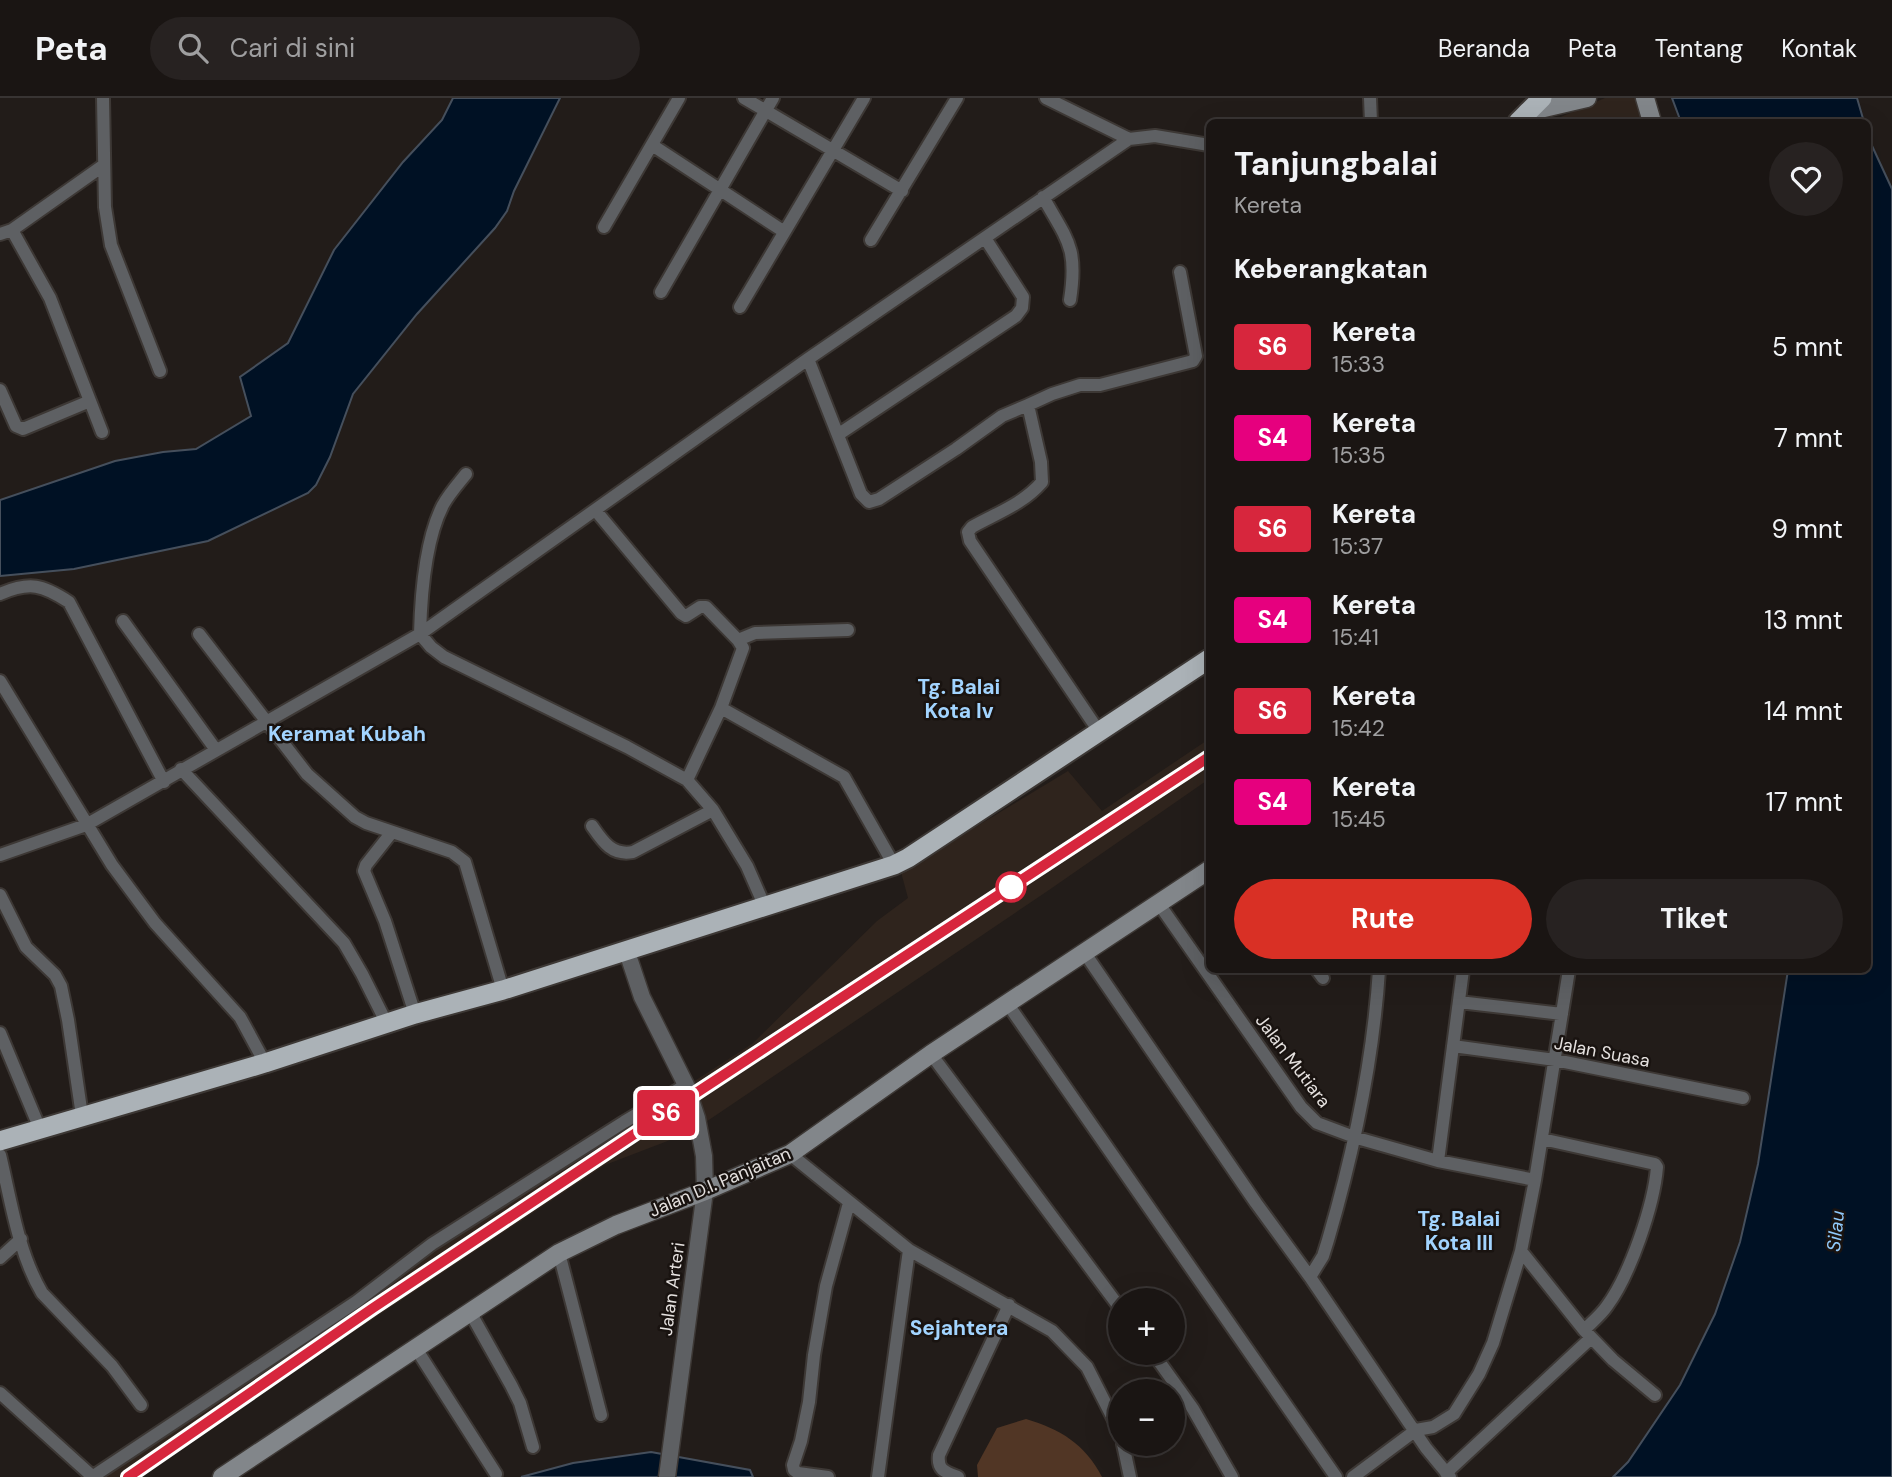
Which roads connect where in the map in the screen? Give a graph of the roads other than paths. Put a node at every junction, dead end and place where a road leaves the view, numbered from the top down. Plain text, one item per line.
1 (103, 98) edge
2 (679, 98) edge
3 (744, 98) edge
4 (773, 98) edge
5 (864, 98) edge
6 (957, 98) edge
7 (1370, 98) edge
8 (1542, 98) edge
9 (1587, 98) edge
10 (1645, 98) edge
11 (1048, 99) edge
12 (766, 111) junction
13 (1522, 117) edge
14 (1371, 119) edge
15 (1651, 119) edge
16 (1129, 139) junction
17 (652, 145) junction
18 (1206, 145) edge
19 (834, 151) junction
20 (104, 165) junction
21 (720, 189) junction
22 (902, 191) junction
23 (1043, 197) junction
24 (604, 227) dead end
25 (783, 231) junction
26 (6, 232) edge
27 (985, 239) junction
28 (871, 240) dead end
29 (1180, 272) dead end
30 (661, 292) dead end
31 (1070, 300) dead end
32 (740, 307) dead end
33 (808, 359) junction
34 (160, 371) dead end
35 (0, 390) edge
36 (90, 401) junction
37 (1028, 405) junction
38 (102, 432) dead end
39 (839, 434) junction
40 (466, 474) dead end
41 (596, 511) junction
42 (0, 594) edge
43 (123, 621) dead end
44 (848, 630) dead end
45 (199, 634) dead end
46 (420, 634) junction
47 (738, 640) junction
48 (1206, 661) edge
49 (0, 681) edge
50 (721, 708) junction
51 (265, 722) junction
52 (1100, 733) junction
53 (216, 750) junction
54 (181, 769) junction
55 (687, 780) junction
56 (164, 782) junction
57 (713, 810) junction
58 (86, 825) junction
59 (592, 826) dead end
60 (391, 832) junction
61 (0, 855) edge
62 (894, 865) junction
63 (1206, 872) edge
64 (0, 895) edge
65 (1159, 904) junction
66 (765, 907) junction
67 (627, 952) junction
68 (1084, 952) junction
69 (1206, 971) edge
70 (1208, 973) edge
71 (1379, 973) edge
72 (1463, 973) edge
73 (1569, 973) edge
74 (503, 990) junction
75 (1459, 1002) junction
76 (1007, 1003) junction
77 (415, 1014) junction
78 (1562, 1014) junction
79 (387, 1024) junction
80 (0, 1033) edge
81 (1453, 1046) junction
82 (932, 1054) junction
83 (1555, 1060) junction
84 (265, 1063) junction
85 (686, 1085) junction
86 (1743, 1098) dead end
87 (82, 1116) junction
88 (40, 1129) junction
89 (1357, 1138) junction
90 (1542, 1139) junction
91 (0, 1140) edge
92 (790, 1154) junction
93 (0, 1155) edge
94 (1438, 1161) junction
95 (1535, 1180) junction
96 (705, 1191) junction
97 (849, 1203) junction
98 (21, 1239) junction
99 (909, 1250) junction
100 (1521, 1251) junction
101 (559, 1253) junction
102 (0, 1258) edge
103 (1310, 1276) junction
104 (1108, 1292) edge
105 (1009, 1306) junction
106 (470, 1312) junction
107 (1588, 1334) junction
108 (415, 1347) junction
109 (1162, 1365) edge
110 (1655, 1395) dead end
111 (1, 1396) edge
112 (141, 1405) dead end
113 (1108, 1408) edge
114 (601, 1415) dead end
115 (1416, 1430) junction
116 (533, 1447) dead end
117 (1126, 1456) edge
118 (496, 1474) dead end
119 (1448, 1475) edge
120 (92, 1477) edge
121 (222, 1477) edge
122 (667, 1477) edge
123 (828, 1477) edge
124 (878, 1477) edge
125 (958, 1477) edge
126 (1130, 1477) edge
127 (1232, 1477) edge
128 (1336, 1477) edge
129 (1353, 1477) edge

1 - 20 street
2 - 17 street
3 - 12 street
4 - 12 street
5 - 19 street
6 - 22 street
7 - 14 street
8 - 13 highway
9 - 13 main road
10 - 15 main road
11 - 16 street
12 - 19 street
12 - 21 street
16 - 18 street
16 - 23 street
17 - 21 street
17 - 24 street
19 - 22 street
19 - 25 street
20 - 26 street
20 - 34 street
21 - 25 street
21 - 30 street
22 - 28 street
23 - 27 street
23 - 31 street
25 - 32 street
26 - 36 street
27 - 33 street
27 - 39 street
29 - 37 street
33 - 39 street
33 - 41 street
35 - 36 street
36 - 38 street
37 - 39 street
37 - 52 street
40 - 46 street
41 - 46 street
41 - 47 street
42 - 56 street
43 - 53 street
44 - 47 street
45 - 51 street
46 - 51 street
46 - 55 street
47 - 50 street
48 - 52 highway
49 - 58 street
50 - 55 street
50 - 62 street
51 - 53 street
51 - 60 street
52 - 62 highway
53 - 54 street
54 - 56 street
54 - 79 street
55 - 57 street
56 - 58 street
57 - 59 street
57 - 66 street
58 - 61 street
58 - 84 street
60 - 74 street
60 - 77 street
62 - 66 highway
63 - 65 main road, Jalan D.I. Panjaitan
64 - 87 street
65 - 68 main road, Jalan D.I. Panjaitan
65 - 69 street, Jalan Mutiara
66 - 67 highway
67 - 74 highway
67 - 85 street, Jalan Arteri
68 - 76 main road, Jalan D.I. Panjaitan
68 - 103 street
70 - 89 street, Jalan Mutiara
71 - 89 street
72 - 75 street
73 - 78 street
74 - 77 highway
75 - 78 street
75 - 81 street
76 - 82 main road, Jalan D.I. Panjaitan
76 - 128 street
77 - 79 highway
78 - 83 street
79 - 84 highway
80 - 88 street
81 - 83 street, Jalan Suasa
81 - 94 street
82 - 92 main road, Jalan D.I. Panjaitan
82 - 104 street
83 - 86 street, Jalan Suasa
83 - 90 street
84 - 87 highway
85 - 96 street, Jalan Arteri
85 - 120 street
87 - 88 highway
88 - 91 highway
89 - 94 street, Jalan Mutiara
89 - 103 street
90 - 95 street
90 - 107 street
92 - 96 main road, Jalan D.I. Panjaitan
92 - 97 street
93 - 98 street
94 - 95 street, Jalan Mutiara
95 - 100 street
96 - 101 main road, Jalan D.I. Panjaitan
96 - 122 street, Jalan Arteri
97 - 99 street
97 - 123 street
98 - 102 street
98 - 112 street
99 - 105 street
99 - 124 street
100 - 107 street
100 - 115 street
101 - 106 main road, Jalan D.I. Panjaitan
101 - 114 street
103 - 115 street
105 - 113 street
105 - 125 street
106 - 108 main road, Jalan D.I. Panjaitan
106 - 116 street
107 - 110 street
107 - 119 street
108 - 118 street
108 - 121 main road, Jalan D.I. Panjaitan
109 - 127 street
111 - 120 street
115 - 119 street
115 - 129 street
117 - 126 street

